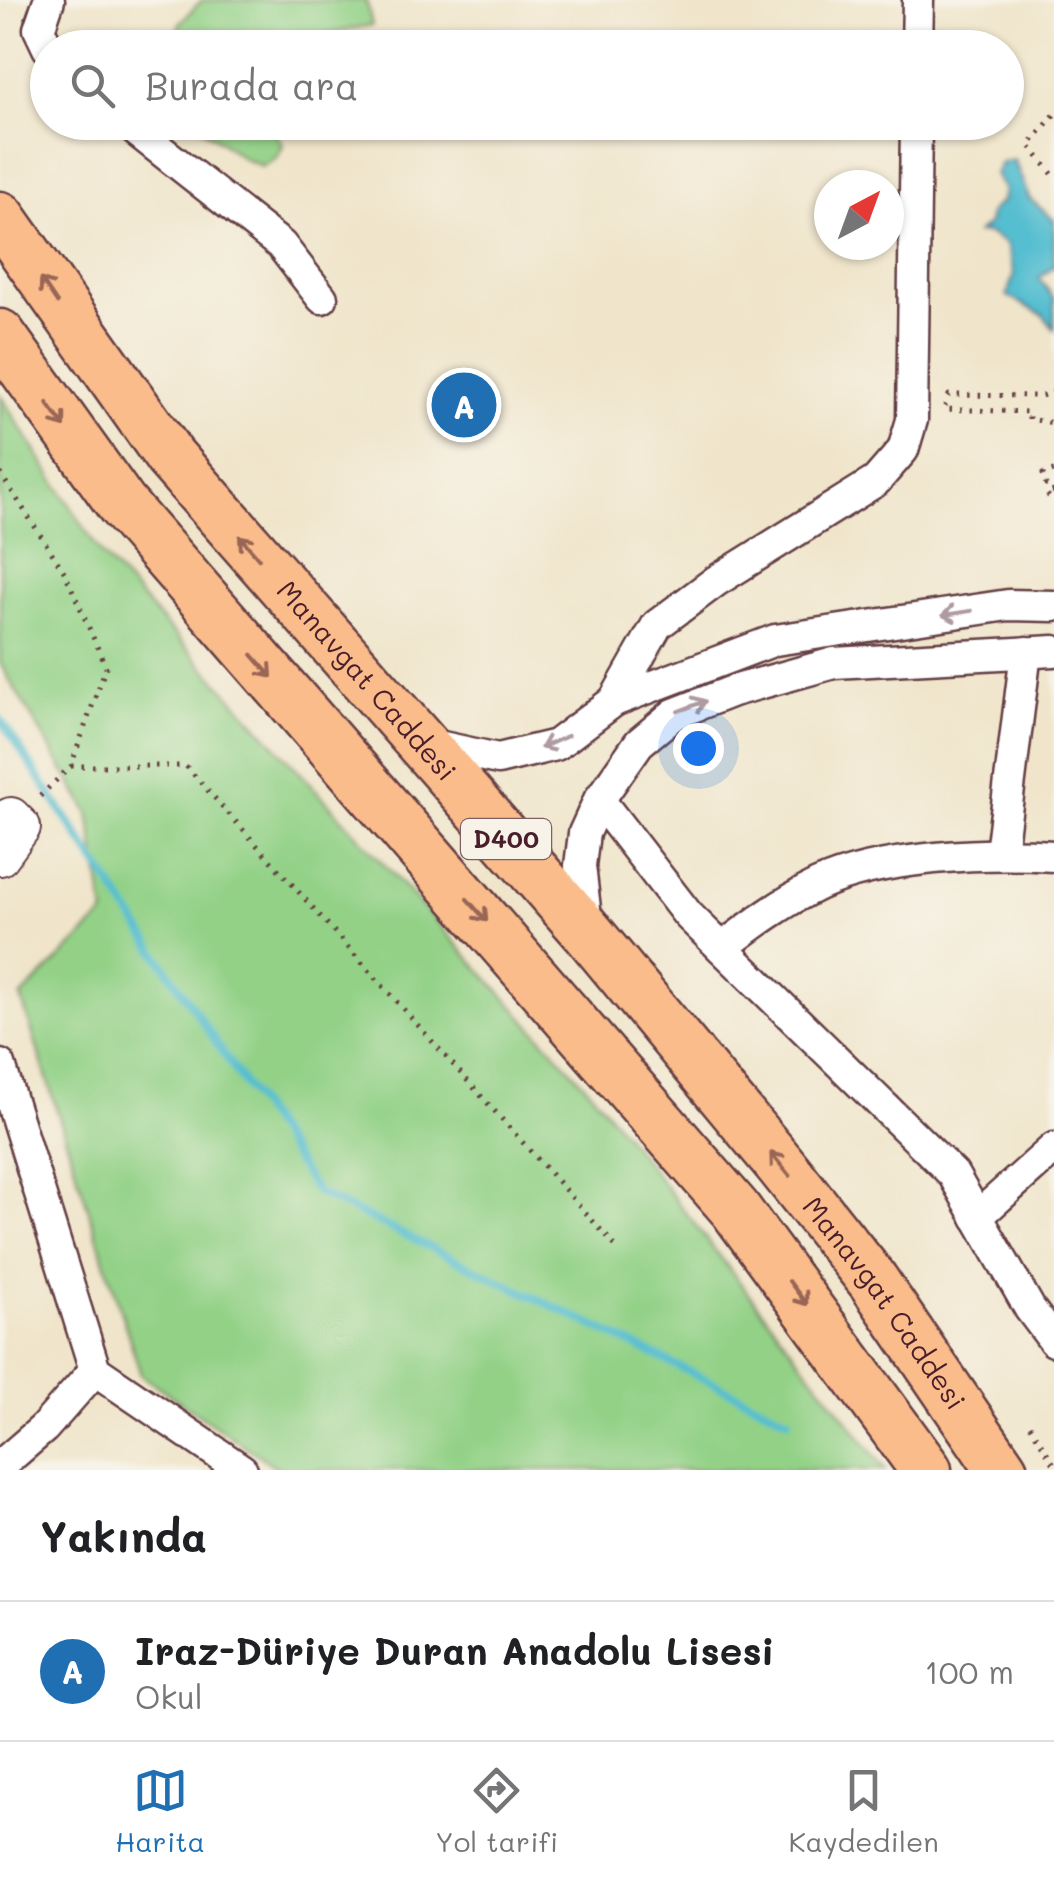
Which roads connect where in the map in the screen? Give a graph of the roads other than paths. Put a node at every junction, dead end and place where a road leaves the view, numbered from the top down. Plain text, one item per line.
1 (49, 0) edge
2 (918, 0) edge
3 (39, 30) edge
4 (917, 30) edge
5 (148, 140) edge
6 (916, 140) edge
7 (0, 217) edge
8 (322, 298) dead end
9 (0, 335) edge
10 (1054, 606) edge
11 (1040, 652) edge
12 (614, 702) junction
13 (421, 742) junction
14 (599, 800) junction
15 (8, 821) edge
16 (1001, 853) junction
17 (0, 856) edge
18 (1054, 856) edge
19 (588, 934) junction
20 (722, 948) junction
21 (0, 1065) edge
22 (1054, 1148) edge
23 (977, 1216) junction
24 (1054, 1340) edge
25 (94, 1370) junction
26 (0, 1466) edge
27 (242, 1470) edge
28 (926, 1470) edge
29 (1002, 1470) edge

1 - 3 street
2 - 4 street
5 - 8 street
6 - 12 street
13 -> 7 highway, Manavgat Caddesi / D400
9 -> 28 highway, D400
10 -> 12 street
14 -> 11 street
11 - 16 street
12 -> 13 street
13 - 19 highway, Manavgat Caddesi / D400
14 - 19 street
14 - 20 street
15 - 17 street
16 - 18 street
16 - 20 street
29 -> 19 highway, Manavgat Caddesi / D400
20 - 23 street
21 - 25 street
22 - 23 street
23 - 24 street
25 - 26 street
25 - 27 street

